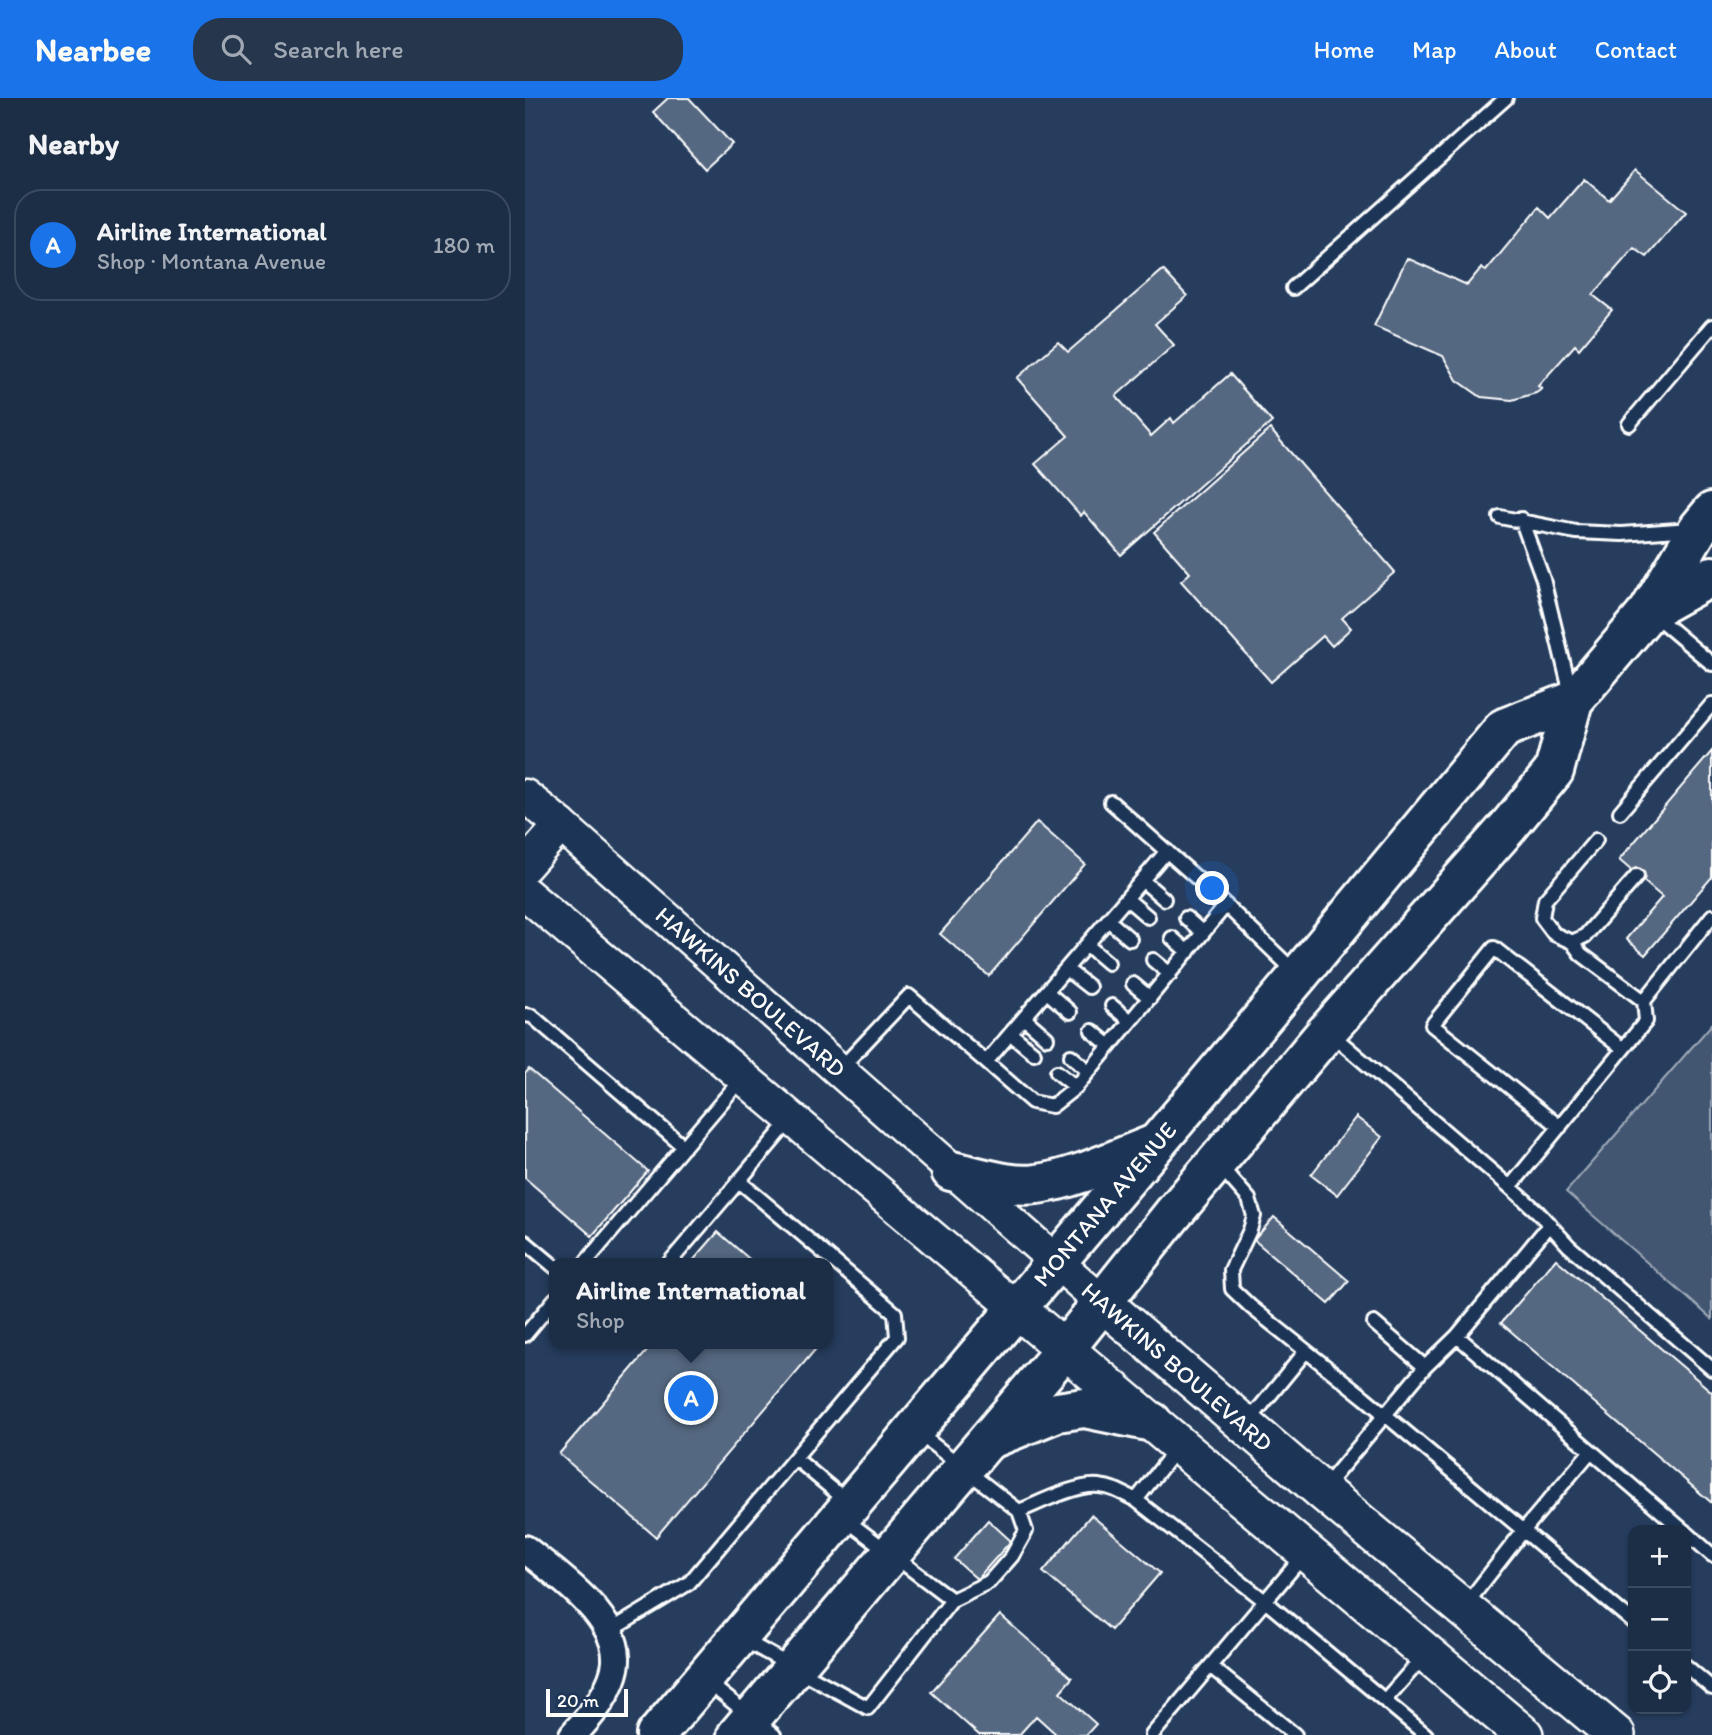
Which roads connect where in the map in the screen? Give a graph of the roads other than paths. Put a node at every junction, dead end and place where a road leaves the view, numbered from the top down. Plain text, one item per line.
1 (1506, 98) edge
2 (1293, 288) dead end
3 (1712, 326) edge
4 (1629, 424) dead end
5 (1500, 517) dead end
6 (1521, 519) junction
7 (1707, 532) edge
8 (1712, 576) edge
9 (1664, 603) junction
10 (1712, 664) edge
11 (1573, 701) junction
12 (1712, 704) edge
13 (525, 796) edge
14 (1111, 802) dead end
15 (1620, 812) dead end
16 (561, 825) junction
17 (1596, 840) dead end
18 (1167, 852) junction
19 (525, 866) edge
20 (1637, 876) dead end
21 (1142, 880) junction
22 (525, 893) edge
23 (1127, 899) junction
24 (1164, 899) dead end
25 (1226, 905) junction
26 (1712, 916) edge
27 (1148, 917) dead end
28 (1186, 918) dead end
29 (1108, 920) junction
30 (1203, 933) junction
31 (1172, 938) dead end
32 (1130, 939) dead end
33 (1572, 942) junction
34 (1087, 945) junction
35 (1188, 952) junction
36 (1153, 960) dead end
37 (1108, 963) dead end
38 (1066, 969) junction
39 (1170, 974) junction
40 (1299, 975) junction
41 (1133, 984) dead end
42 (1089, 987) dead end
43 (1047, 992) junction
44 (1150, 998) junction
45 (1644, 1001) junction
46 (1112, 1006) dead end
47 (1070, 1012) dead end
48 (525, 1016) edge
49 (1024, 1018) junction
50 (1130, 1021) junction
51 (1092, 1031) dead end
52 (1327, 1031) junction
53 (1011, 1034) junction
54 (1047, 1038) dead end
55 (1109, 1046) junction
56 (1623, 1049) junction
57 (1034, 1053) dead end
58 (1071, 1056) dead end
59 (986, 1062) junction
60 (838, 1070) junction
61 (1088, 1071) junction
62 (1057, 1072) dead end
63 (743, 1077) junction
64 (1076, 1087) junction
65 (792, 1118) junction
66 (1560, 1127) junction
67 (1157, 1144) junction
68 (684, 1147) junction
69 (1217, 1161) junction
70 (951, 1171) junction
71 (739, 1181) junction
72 (1510, 1187) junction
73 (1550, 1224) junction
74 (525, 1242) edge
75 (589, 1258) edge
76 (673, 1258) edge
77 (830, 1258) edge
78 (833, 1261) edge
79 (549, 1262) edge
80 (1055, 1262) junction
81 (1103, 1303) junction
82 (549, 1306) edge
83 (1016, 1308) junction
84 (1374, 1323) dead end
85 (525, 1335) edge
86 (1457, 1336) junction
87 (1065, 1349) junction
88 (1306, 1351) junction
89 (1425, 1367) junction
90 (1712, 1369) edge
91 (1385, 1415) junction
92 (1246, 1425) junction
93 (913, 1429) junction
94 (1165, 1434) junction
95 (988, 1440) junction
96 (1591, 1451) junction
97 (795, 1458) junction
98 (964, 1468) junction
99 (1322, 1491) junction
100 (1136, 1500) junction
101 (845, 1510) junction
102 (1019, 1511) junction
103 (1677, 1525) edge
104 (1523, 1531) junction
105 (1691, 1537) edge
106 (1307, 1552) junction
107 (892, 1553) junction
108 (1712, 1555) edge
109 (528, 1556) edge
110 (952, 1600) junction
111 (1265, 1601) junction
112 (1464, 1607) junction
113 (1628, 1618) edge
114 (608, 1632) junction
115 (738, 1637) junction
116 (1426, 1653) junction
117 (1210, 1666) junction
118 (795, 1668) junction
119 (1691, 1670) edge
120 (703, 1679) junction
121 (1712, 1688) edge
122 (1384, 1700) junction
123 (754, 1729) edge
124 (573, 1735) edge
125 (656, 1735) edge
126 (1152, 1735) edge
127 (1295, 1735) edge
128 (1426, 1735) edge
129 (1524, 1735) edge
130 (1616, 1735) edge

1 - 2 lane
3 - 4 lane
5 - 6 lane
6 - 7 lane
6 - 11 lane
7 - 9 highway, MONTANA AVENUE
8 - 9 highway, MONTANA AVENUE
9 - 10 lane
9 - 11 highway, MONTANA AVENUE
11 - 40 highway, MONTANA AVENUE
11 - 52 highway, MONTANA AVENUE
12 - 15 lane
13 - 16 street, HAWKINS BOULEVARD
14 - 18 lane
16 - 19 street
16 - 60 street, HAWKINS BOULEVARD
17 - 33 lane
18 - 21 lane
18 - 25 lane
20 - 33 lane
21 - 23 lane
21 - 24 lane
22 - 63 street
23 - 27 lane
23 - 29 lane
25 - 30 lane
25 - 40 lane
26 - 45 lane
28 - 30 lane
29 - 32 lane
29 - 34 lane
30 - 35 lane
31 - 35 lane
33 - 45 lane
34 - 37 lane
34 - 38 lane
35 - 39 lane
36 - 39 lane
38 - 42 lane
38 - 43 lane
39 - 44 lane
40 - 67 highway, MONTANA AVENUE
41 - 44 lane
43 - 47 lane
43 - 49 lane
44 - 50 lane
45 - 56 lane
46 - 50 lane
48 - 68 lane
49 - 53 lane
49 - 54 lane
50 - 55 lane
51 - 55 lane
52 - 69 highway, MONTANA AVENUE
52 - 72 lane
53 - 57 lane
53 - 59 lane
55 - 61 lane
56 - 66 lane
56 - 66 lane
58 - 61 lane
59 - 60 lane
59 - 64 lane
60 - 70 street, HAWKINS BOULEVARD
61 - 64 lane
62 - 64 lane
63 - 65 street
63 - 68 lane
65 - 71 lane
65 - 83 street
66 - 72 lane
67 - 70 highway
67 - 80 highway, MONTANA AVENUE
68 - 75 lane
69 - 81 highway, MONTANA AVENUE
69 - 88 lane
70 - 80 street, HAWKINS BOULEVARD
71 - 76 lane
71 - 77 lane
72 - 73 lane
73 - 86 lane
73 - 90 lane
74 - 79 lane
78 - 97 lane
80 - 81 street, HAWKINS BOULEVARD
80 - 83 highway, MONTANA AVENUE
81 - 87 highway, MONTANA AVENUE
81 - 92 main road, HAWKINS BOULEVARD
82 - 85 lane
83 - 87 main road
83 - 93 highway, MONTANA AVENUE
84 - 89 lane
86 - 89 lane
86 - 96 lane
87 - 94 main road
87 - 95 highway, MONTANA AVENUE
88 - 91 lane
88 - 92 lane
89 - 91 lane
91 - 99 lane
91 - 104 lane
92 - 99 main road, HAWKINS BOULEVARD
93 - 98 lane
93 - 101 highway, MONTANA AVENUE
94 - 95 highway
94 - 100 lane
94 - 106 main road
95 - 98 highway, MONTANA AVENUE
96 - 103 lane
96 - 104 lane
97 - 101 lane
97 - 114 lane
98 - 102 lane
98 - 107 highway, MONTANA AVENUE
99 - 112 main road, HAWKINS BOULEVARD
100 - 102 lane
100 - 111 lane
101 - 107 lane
101 - 115 highway, MONTANA AVENUE
102 - 110 lane
104 - 112 lane
104 - 113 lane
105 - 108 lane
106 - 111 lane
106 - 116 main road
107 - 110 lane
107 - 118 highway, MONTANA AVENUE
109 - 114 street
110 - 118 lane
111 - 117 lane
111 - 122 lane
112 - 116 main road
112 - 130 main road, HAWKINS BOULEVARD
114 - 124 street
115 - 118 lane
115 - 120 highway, MONTANA AVENUE
116 - 122 lane
116 - 129 main road
117 - 126 lane
117 - 127 lane
118 - 123 highway, MONTANA AVENUE
119 - 121 lane
120 - 123 lane
120 - 125 highway, MONTANA AVENUE
122 - 128 lane

